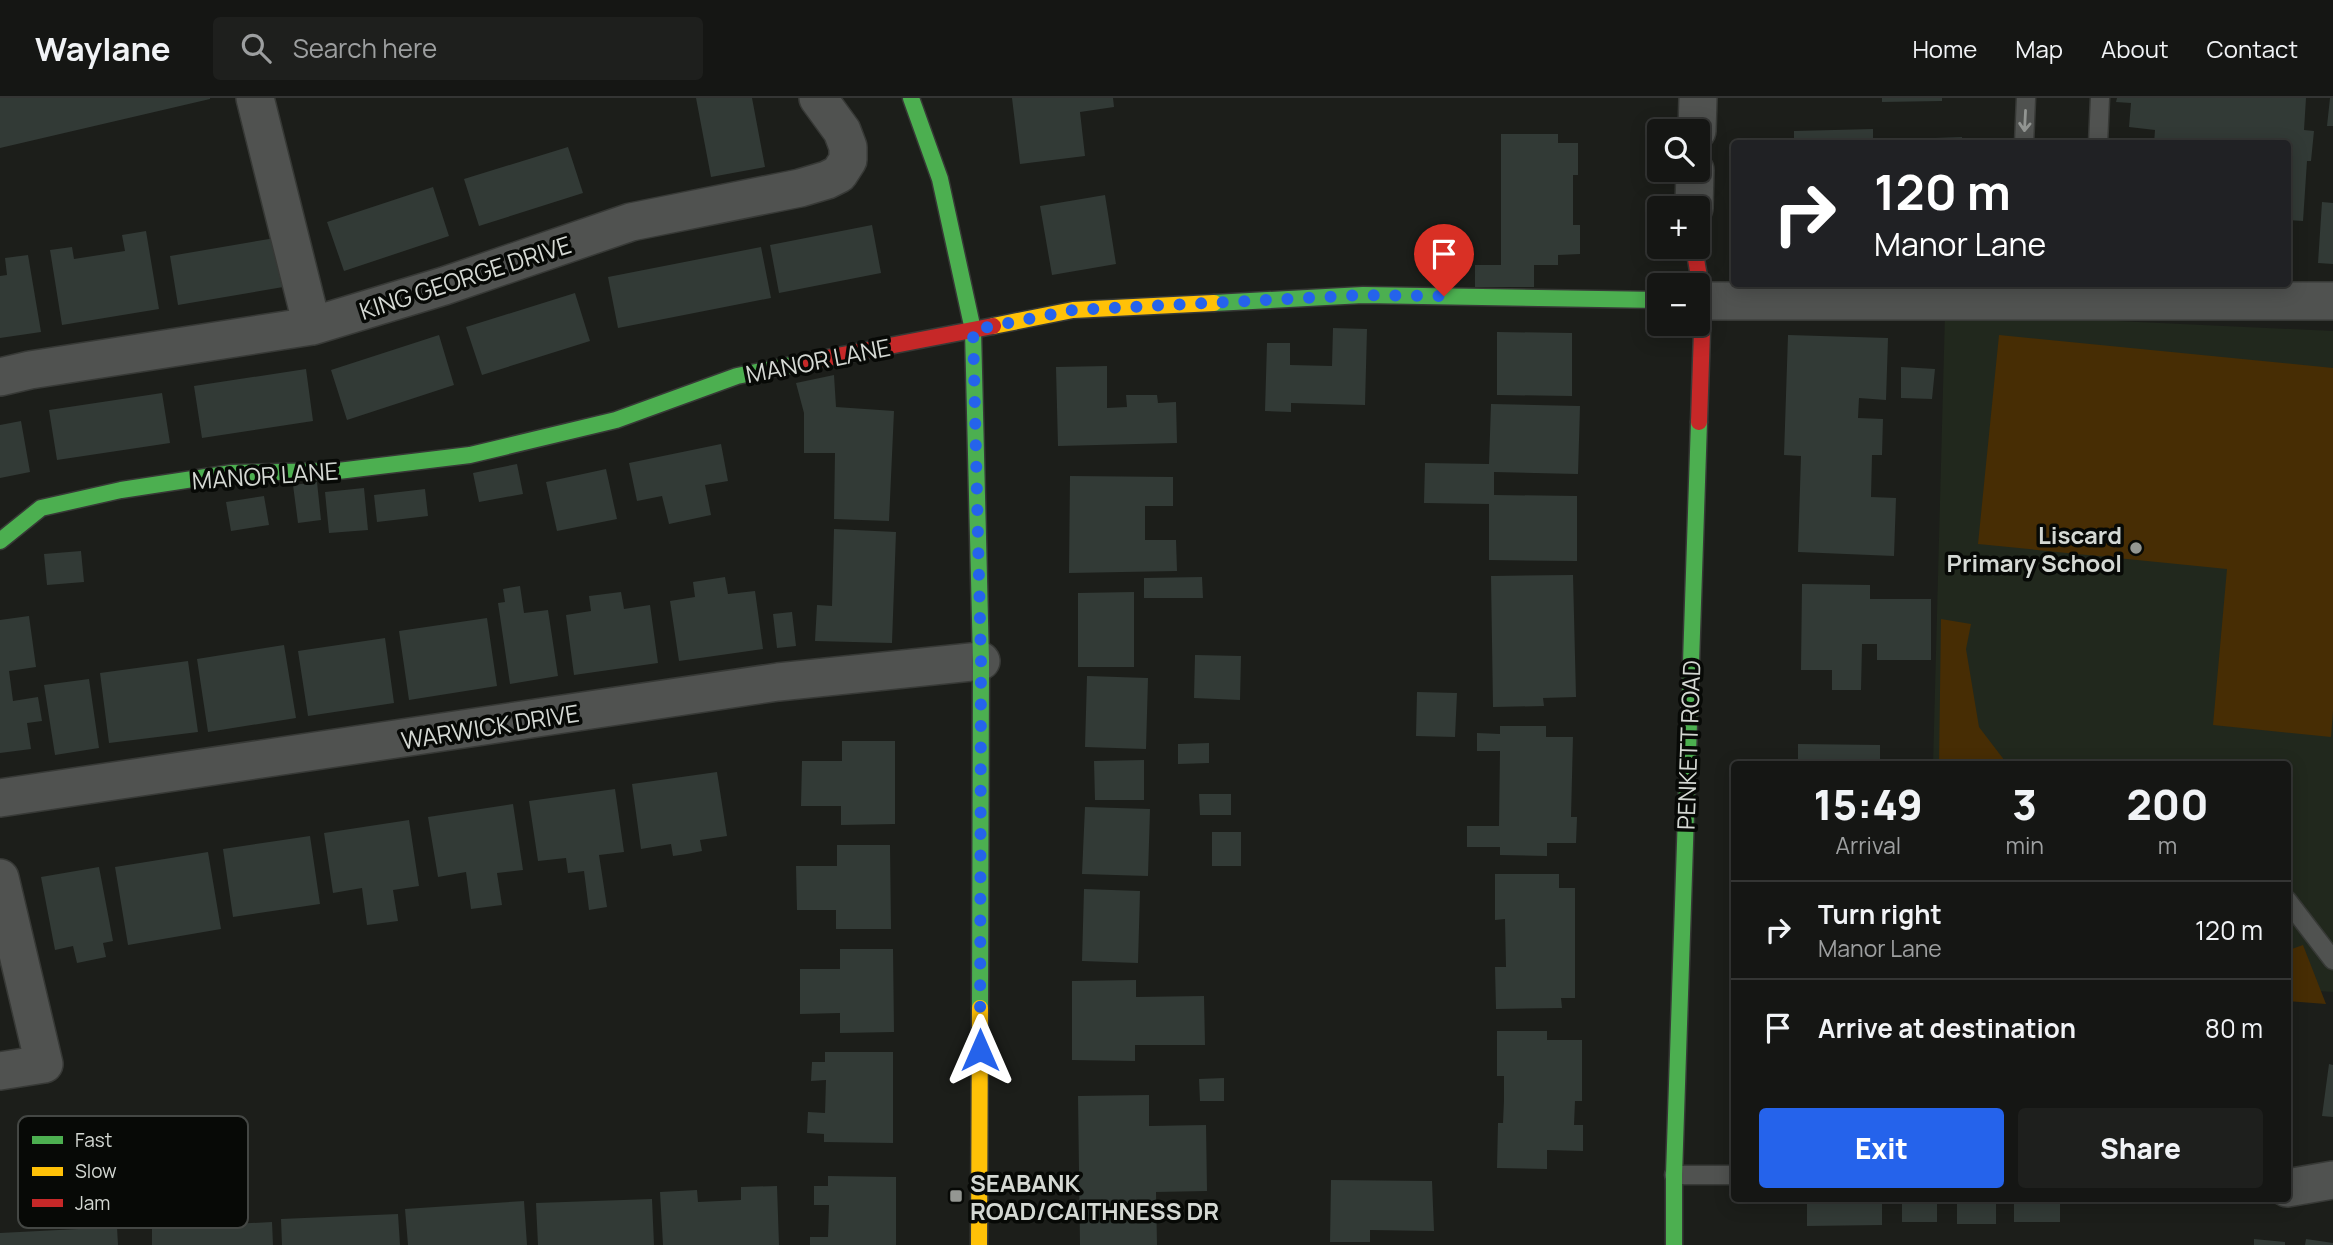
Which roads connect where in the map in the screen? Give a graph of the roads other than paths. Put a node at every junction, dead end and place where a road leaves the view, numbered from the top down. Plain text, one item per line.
1 (255, 98) edge
2 (818, 98) edge
3 (911, 98) edge
4 (1698, 98) edge
5 (2026, 98) edge
6 (2100, 98) edge
7 (1697, 119) edge
8 (2024, 140) edge
9 (2098, 140) edge
10 (1647, 300) edge
11 (1710, 301) edge
12 (2333, 301) edge
13 (312, 326) junction
14 (973, 330) junction
15 (1699, 336) edge
16 (0, 377) edge
17 (0, 541) edge
18 (981, 661) junction
19 (0, 798) edge
20 (0, 878) edge
21 (2291, 902) edge
22 (2333, 960) edge
23 (0, 1071) edge
24 (1674, 1175) junction
25 (1731, 1175) edge
26 (2333, 1180) edge
27 (2291, 1187) edge
28 (979, 1245) edge
29 (1674, 1245) edge

1 - 13 street
2 - 13 street, KING GEORGE DRIVE
3 - 14 street
4 - 7 street
5 -> 8 lane
6 - 9 lane
10 - 14 street, MANOR LANE
11 - 12 street
13 - 16 street, KING GEORGE DRIVE
14 - 17 street, MANOR LANE
14 - 18 street
15 - 24 street, PENKETT ROAD
18 - 19 street, WARWICK DRIVE
18 - 28 street
20 - 23 street
21 - 22 lane
24 - 25 lane
24 - 29 street, PENKETT ROAD
26 - 27 street

